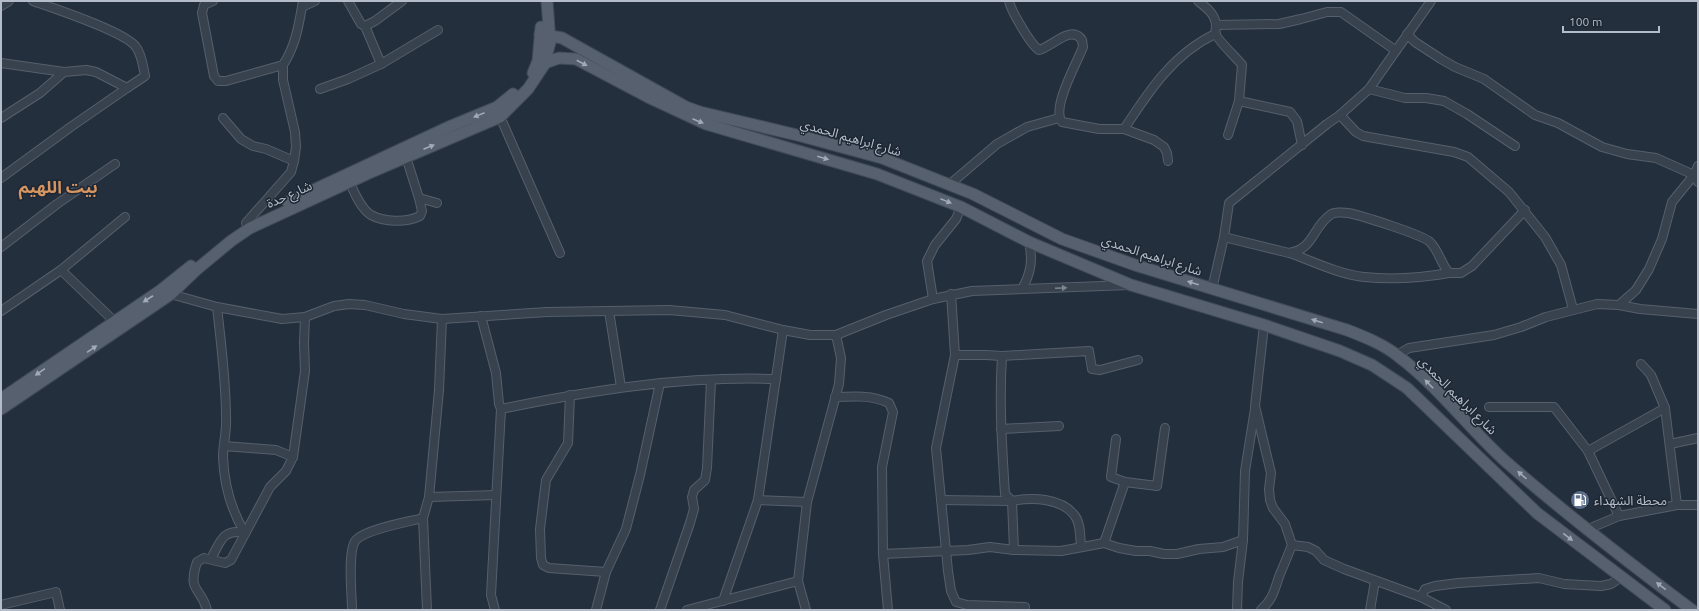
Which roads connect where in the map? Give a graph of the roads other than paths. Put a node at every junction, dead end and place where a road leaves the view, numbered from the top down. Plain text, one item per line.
1 (9, 1) edge
2 (33, 1) edge
3 (213, 1) edge
4 (315, 1) edge
5 (348, 1) edge
6 (402, 1) edge
7 (546, 1) edge
8 (1009, 1) edge
9 (1198, 1) edge
10 (1431, 1) edge
11 (302, 4) edge
12 (1, 6) edge
13 (547, 14) junction
14 (1216, 25) junction
15 (365, 26) junction
16 (438, 30) dead end
17 (1215, 34) junction
18 (1408, 34) junction
19 (545, 35) junction
20 (562, 38) junction
21 (1395, 50) junction
22 (1, 63) edge
23 (545, 63) junction
24 (381, 64) junction
25 (283, 65) junction
26 (64, 72) junction
27 (653, 87) junction
28 (127, 88) junction
29 (320, 89) dead end
30 (1369, 89) junction
31 (648, 98) junction
32 (1239, 101) junction
33 (498, 112) junction
34 (1340, 115) junction
35 (1, 118) edge
36 (222, 118) dead end
37 (728, 118) junction
38 (1059, 118) junction
39 (1124, 129) junction
40 (723, 130) junction
41 (1228, 135) dead end
42 (1302, 145) junction
43 (1515, 146) dead end
44 (406, 157) junction
45 (294, 161) junction
46 (1168, 161) dead end
47 (115, 164) dead end
48 (1698, 166) edge
49 (1694, 174) junction
50 (1, 178) edge
51 (348, 179) junction
52 (1698, 182) edge
53 (949, 185) junction
54 (419, 198) junction
55 (437, 203) dead end
56 (997, 205) junction
57 (961, 207) junction
58 (1525, 210) junction
59 (125, 217) dead end
60 (259, 219) junction
61 (988, 221) junction
62 (246, 223) junction
63 (1224, 237) junction
64 (224, 242) junction
65 (1029, 242) junction
66 (1, 247) edge
67 (560, 253) dead end
68 (1289, 253) junction
69 (61, 270) junction
70 (1449, 273) junction
71 (1131, 285) junction
72 (1022, 289) junction
73 (1212, 289) junction
74 (166, 292) junction
75 (951, 294) junction
76 (933, 299) junction
77 (1619, 305) junction
78 (217, 307) junction
79 (1573, 309) junction
80 (609, 311) junction
81 (1, 312) edge
82 (1698, 314) edge
83 (481, 316) junction
84 (305, 317) junction
85 (442, 319) junction
86 (1264, 324) junction
87 (117, 325) junction
88 (783, 330) junction
89 (836, 335) junction
90 (955, 355) junction
91 (1397, 355) junction
92 (1002, 356) junction
93 (1138, 360) dead end
94 (1641, 364) dead end
95 (776, 379) junction
96 (711, 380) junction
97 (660, 383) junction
98 (621, 387) junction
99 (570, 395) junction
100 (3, 397) edge
101 (835, 397) junction
102 (1255, 406) junction
103 (1489, 407) dead end
104 (1665, 408) junction
105 (1, 409) edge
106 (501, 409) junction
107 (1059, 426) dead end
108 (1165, 428) dead end
109 (1001, 429) junction
110 (1698, 438) edge
111 (1116, 439) dead end
112 (1670, 444) junction
113 (224, 446) junction
114 (1588, 451) junction
115 (293, 457) junction
116 (1125, 482) junction
117 (496, 495) junction
118 (429, 497) junction
119 (758, 500) junction
120 (941, 500) junction
121 (1551, 500) junction
122 (1012, 501) junction
123 (807, 502) junction
124 (1677, 505) junction
125 (1698, 505) edge
126 (1537, 513) junction
127 (1619, 516) junction
128 (423, 518) junction
129 (1586, 530) junction
130 (245, 533) junction
131 (1243, 540) junction
132 (1104, 543) junction
133 (1292, 545) junction
134 (1081, 547) junction
135 (946, 550) junction
136 (1014, 550) junction
137 (883, 554) junction
138 (211, 559) junction
139 (606, 572) junction
140 (1621, 577) junction
141 (798, 581) junction
142 (1375, 581) junction
143 (1421, 597) junction
144 (724, 601) junction
145 (1, 605) edge
146 (1025, 607) dead end
147 (60, 610) edge
148 (207, 610) edge
149 (352, 610) edge
150 (427, 610) edge
151 (495, 610) edge
152 (596, 610) edge
153 (660, 610) edge
154 (687, 610) edge
155 (806, 610) edge
156 (888, 610) edge
157 (1237, 610) edge
158 (1260, 610) edge
159 (1370, 610) edge
160 (1446, 610) edge
161 (1665, 610) edge
162 (1692, 610) edge

1 - 12 street
2 - 28 street
3 - 25 street
4 - 11 street
5 - 15 street
6 - 15 street
7 - 13 main road, شارع حدة
7 - 19 main road, شارع حدة
8 - 38 street
9 - 14 street
10 - 18 street
11 - 25 street
13 - 19 main road, شارع حدة
13 - 20 main road
14 - 17 street
14 - 21 street
15 - 24 street
16 - 24 street
17 - 32 street
17 - 39 street
18 - 21 street
18 - 49 street
19 - 20 main road, شارع ابراهيم الحمدي
19 - 23 main road, شارع حدة
19 - 33 main road, شارع حدة
20 - 27 main road, شارع ابراهيم الحمدي
21 - 30 street
22 - 26 street
23 -> 31 main road
23 - 33 main road, شارع حدة
24 - 29 street
25 - 45 street
26 - 28 street
26 - 35 street
27 - 31 main road
27 - 37 main road, شارع ابراهيم الحمدي
28 - 50 street
30 - 34 street
30 - 43 street
31 -> 40 main road
32 - 41 street
32 - 42 street
44 -> 33 main road, شارع حدة
33 -> 51 main road, شارع حدة
33 - 67 street
34 - 42 street
34 - 58 street
36 - 45 street
37 - 40 main road
37 - 53 main road, شارع ابراهيم الحمدي
38 - 39 street
38 - 53 street
39 - 46 street
40 -> 57 main road
42 - 63 street
44 - 51 main road, شارع حدة
44 - 54 street
45 - 62 street
47 - 66 street
48 - 49 street
49 - 52 street
49 - 77 street
51 - 54 street
51 - 60 main road, شارع حدة
53 - 56 main road, شارع ابراهيم الحمدي
54 - 55 street
56 - 61 main road
73 -> 56 main road, شارع ابراهيم الحمدي
57 - 61 main road
57 - 76 street
58 - 70 street
58 - 79 street
59 - 69 street
60 - 62 main road, شارع حدة
60 - 64 main road, شارع حدة
61 - 65 main road
62 - 64 main road, شارع حدة
63 - 68 street
63 - 73 street
64 - 74 main road, شارع حدة
65 - 71 main road
65 - 72 street
68 - 70 street
68 - 70 street
69 - 81 street
69 - 87 street
72 -> 71 street
71 - 86 main road
72 - 75 street
91 -> 73 main road, شارع ابراهيم الحمدي
74 - 78 street
74 - 87 main road, شارع حدة
75 - 76 street
75 - 90 street
76 - 89 street
77 - 79 street
77 - 82 street
78 - 84 street
78 - 113 street
79 - 91 street
80 - 83 street
80 - 88 street
80 - 98 street
83 - 85 street
83 - 106 street
84 - 85 street
84 - 115 street
85 - 118 street
86 - 102 street
86 - 126 main road
87 -> 100 main road, شارع حدة
105 -> 87 main road, شارع حدة
88 - 89 street
88 - 95 street
89 - 101 street
90 - 92 street
90 - 120 street
121 -> 91 main road, شارع ابراهيم الحمدي
92 - 93 street
92 - 109 street
94 - 104 street
95 - 96 street
95 - 119 street
96 - 97 street
96 - 153 street
97 - 98 street
97 - 139 street
98 - 99 street
99 - 106 street
99 - 139 street
101 - 123 street
101 - 137 street
102 - 131 street
102 - 133 street
103 - 114 street
104 - 112 street
104 - 114 street
106 - 117 street
107 - 109 street
108 - 116 street
109 - 122 street
110 - 112 street
111 - 116 street
112 - 124 street
113 - 115 street
113 - 130 street
114 - 127 street
115 - 130 street
116 - 132 street
117 - 118 street
117 - 151 street
118 - 128 street
119 - 123 street
119 - 144 street
120 - 122 street
120 - 135 street
121 - 126 main road
121 - 129 main road, شارع ابراهيم الحمدي
122 - 134 street
122 - 136 street
123 - 141 street
124 - 125 street
124 - 127 street
126 -> 140 main road
127 - 129 street
128 - 149 street
128 - 150 street
162 -> 129 main road, شارع ابراهيم الحمدي
130 - 138 street
130 - 138 street
131 - 132 street
131 - 157 street
132 - 134 street
133 - 142 street
133 - 158 street
134 - 136 street
135 - 136 street
135 - 137 street
135 - 146 street
137 - 156 street
138 - 148 street
139 - 152 street
140 - 143 street
140 - 161 main road
141 - 144 street
141 - 155 street
142 - 143 street
142 - 159 street
143 - 160 street
144 - 154 street
145 - 147 street

